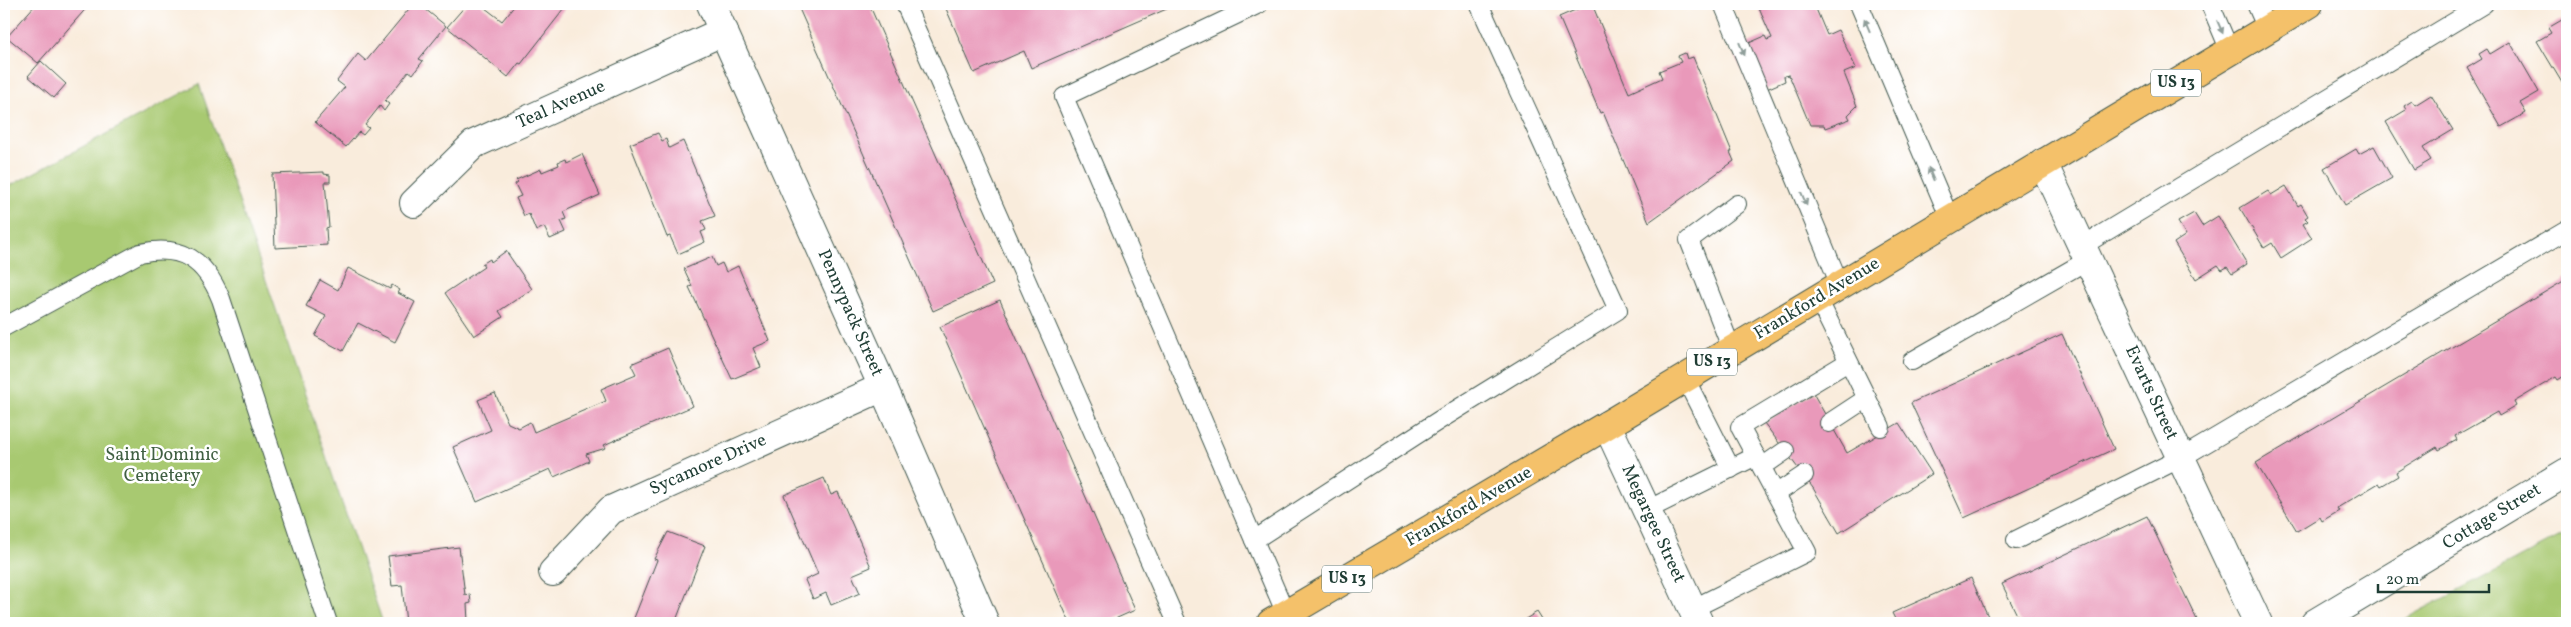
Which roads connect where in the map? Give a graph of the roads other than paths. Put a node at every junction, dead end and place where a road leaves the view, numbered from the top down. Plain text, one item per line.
1 (711, 4) edge
2 (905, 4) edge
3 (1259, 4) edge
4 (1479, 4) edge
5 (1723, 4) edge
6 (1859, 4) edge
7 (2210, 4) edge
8 (2256, 4) edge
9 (2309, 4) edge
10 (2484, 4) edge
11 (2267, 29) junction
12 (724, 32) junction
13 (2230, 51) junction
14 (2043, 163) junction
15 (414, 203) dead end
16 (1737, 204) dead end
17 (1950, 219) junction
18 (2567, 230) edge
19 (2085, 253) junction
20 (1829, 292) junction
21 (4, 327) edge
22 (1732, 350) junction
23 (1912, 361) dead end
24 (1848, 362) junction
25 (1685, 378) junction
26 (884, 387) junction
27 (1867, 398) junction
28 (1828, 423) dead end
29 (1607, 425) junction
30 (1881, 427) dead end
31 (1785, 451) dead end
32 (2181, 458) junction
33 (1759, 461) junction
34 (1731, 469) junction
35 (2567, 472) edge
36 (1804, 476) dead end
37 (1777, 493) junction
38 (1646, 510) junction
39 (1254, 540) junction
40 (2016, 540) dead end
41 (553, 572) dead end
42 (1696, 616) edge
43 (1279, 619) edge
44 (328, 623) edge
45 (985, 623) edge
46 (1177, 623) edge
47 (2258, 623) edge
48 (2315, 623) edge

1 - 12 street, Pennypack Street
2 - 46 lane
3 - 39 lane
4 - 39 lane
5 -> 20 lane
17 -> 6 lane
7 -> 13 lane
8 - 11 lane
9 - 11 main road, Frankford Avenue / US 13
10 - 19 lane
11 - 13 main road, Frankford Avenue / US 13
12 - 15 street, Teal Avenue
12 - 26 street, Pennypack Street
13 - 14 main road, Frankford Avenue / US 13
14 - 17 main road, Frankford Avenue / US 13
14 - 19 street, Evarts Street
16 - 22 lane
17 - 20 main road, Frankford Avenue / US 13
18 - 32 lane
19 - 23 lane
19 - 32 street, Evarts Street
20 - 22 main road, Frankford Avenue / US 13
20 - 24 lane
21 - 44 lane
22 - 25 main road, Frankford Avenue / US 13
24 - 27 lane
24 - 33 lane
25 - 29 main road, Frankford Avenue / US 13
25 - 34 lane
26 - 41 street, Sycamore Drive
26 - 45 street, Pennypack Street
27 - 28 lane
27 - 30 lane
29 - 38 street, Megargee Street
29 - 43 main road, Frankford Avenue / US 13
31 - 33 lane
32 - 40 lane
32 - 47 street, Evarts Street
33 - 34 lane
33 - 37 lane
34 - 38 lane
35 - 48 street, Cottage Street
36 - 37 lane
37 - 42 lane
38 - 42 street, Megargee Street
39 - 43 lane

